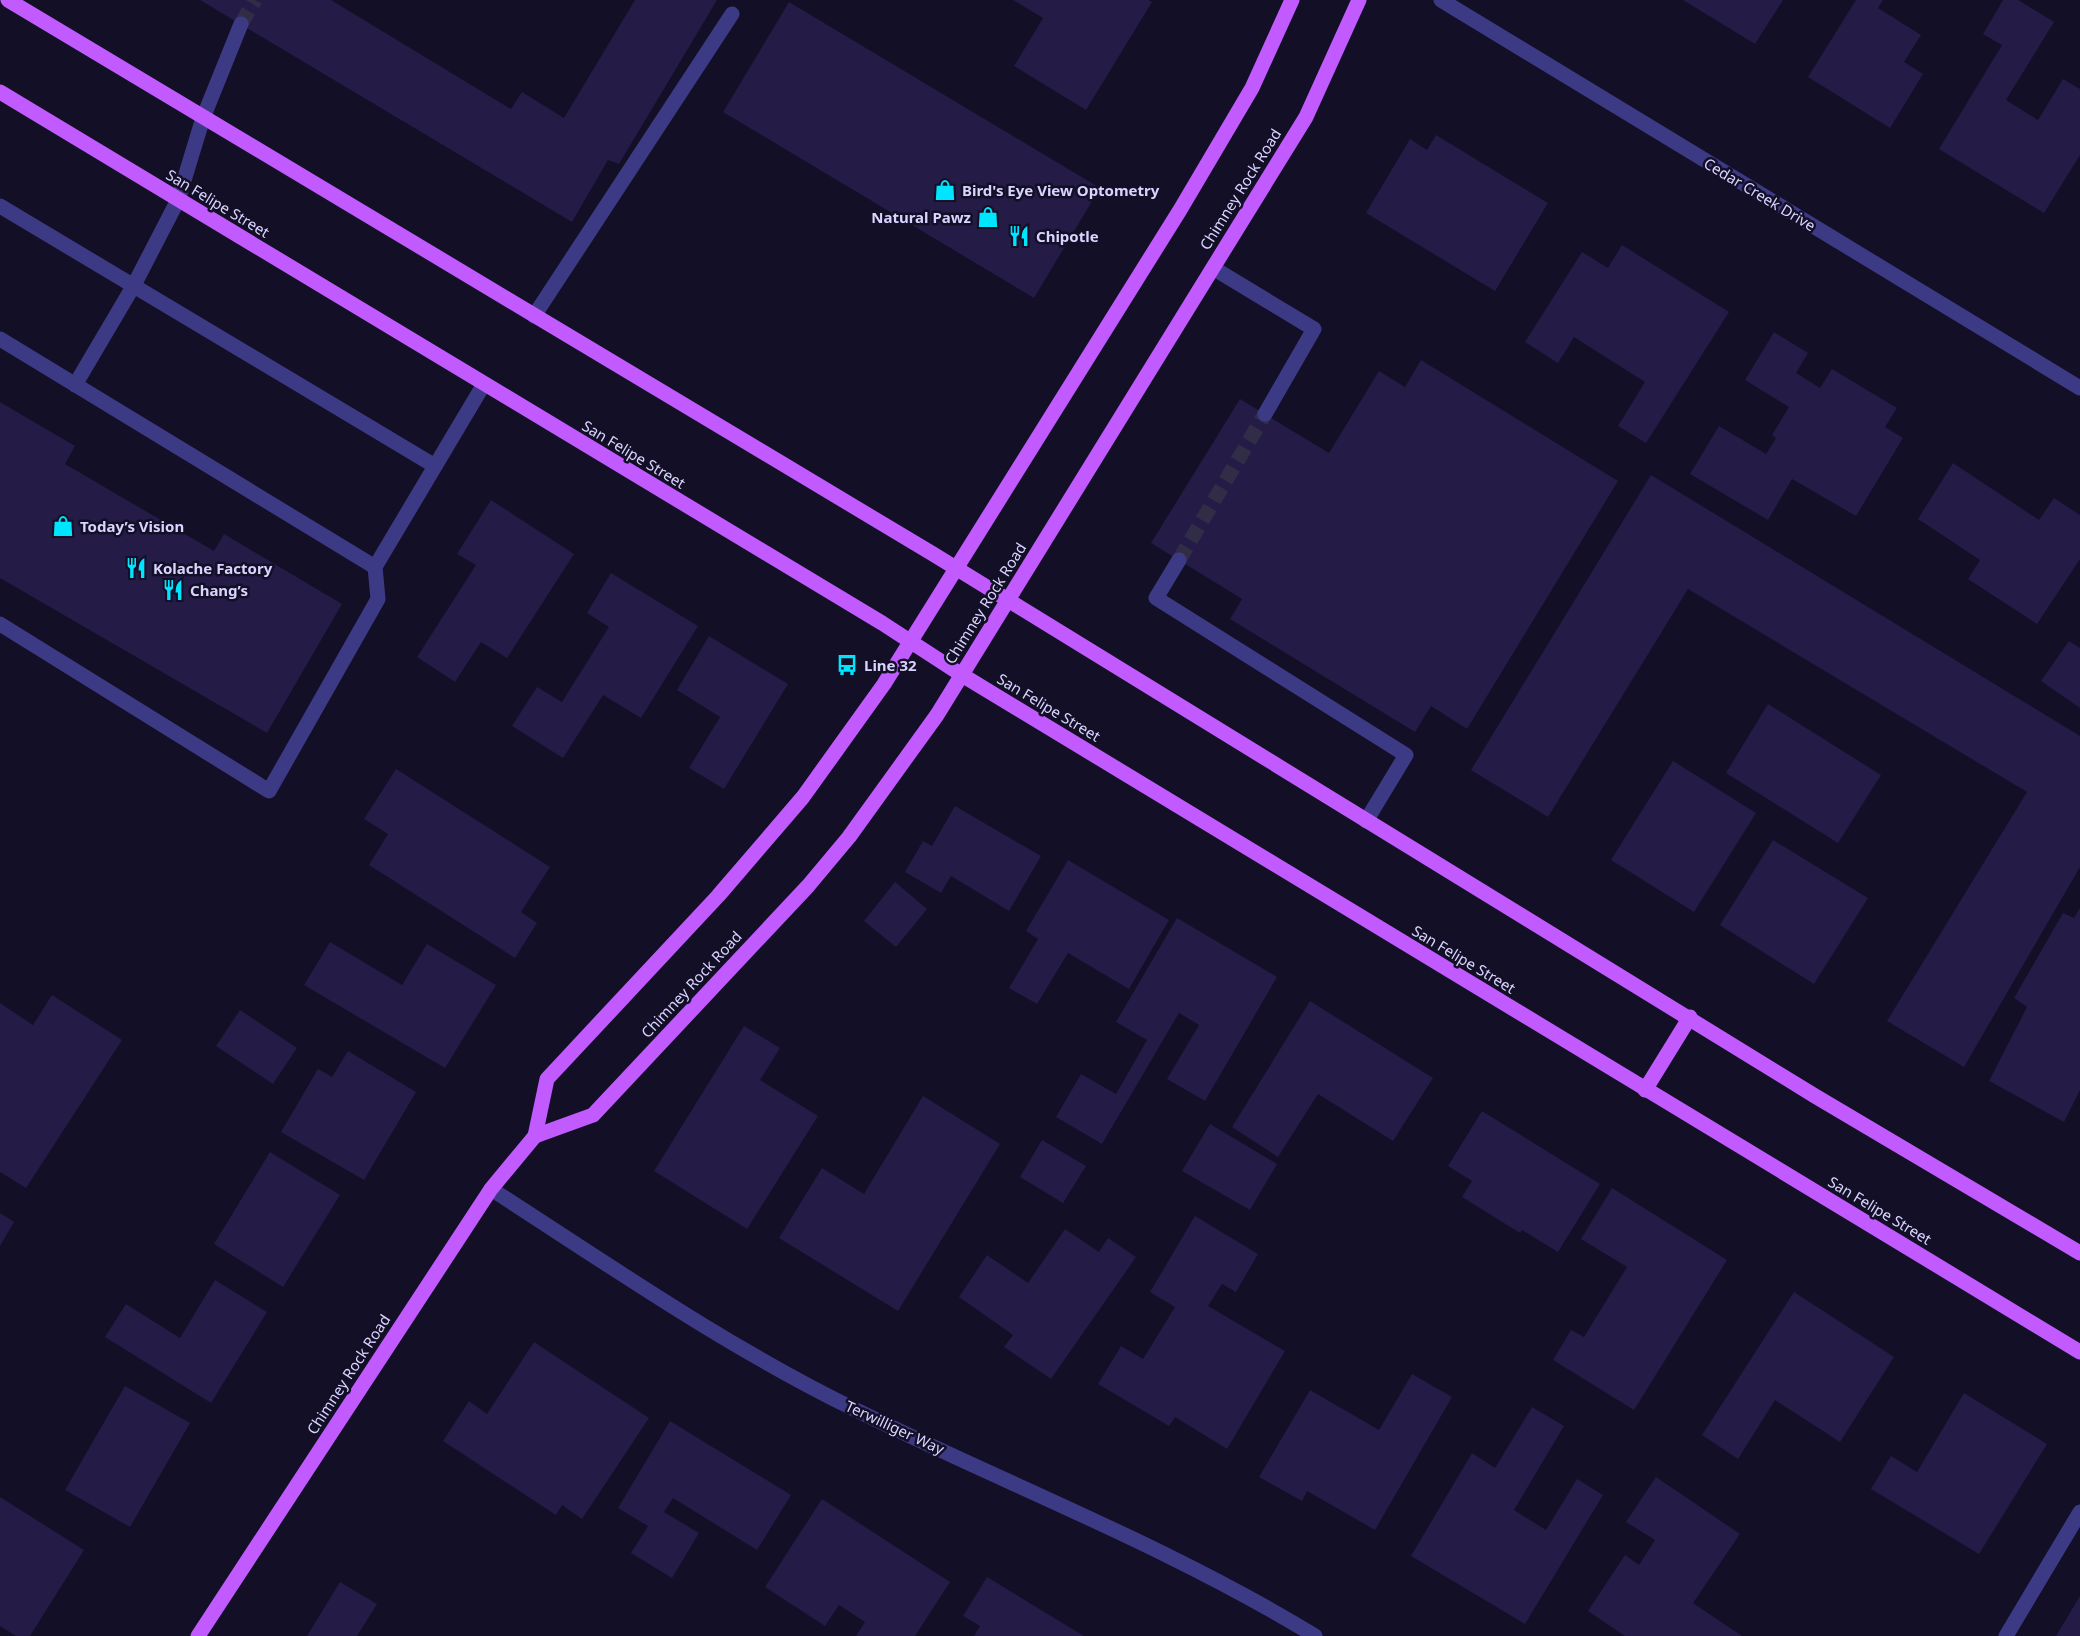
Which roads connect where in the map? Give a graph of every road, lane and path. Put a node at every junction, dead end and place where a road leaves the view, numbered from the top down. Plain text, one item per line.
1 (8, 0) edge
2 (1292, 0) edge
3 (1359, 0) edge
4 (1441, 0) edge
5 (732, 14) dead end
6 (241, 24) tunnel mouth
7 (0, 92) edge
8 (203, 118) junction
9 (178, 200) junction
10 (0, 206) edge
11 (1213, 268) junction
12 (134, 285) junction
13 (534, 316) junction
14 (0, 339) edge
15 (484, 384) junction
16 (75, 385) junction
17 (2080, 388) edge
18 (1265, 414) tunnel mouth
19 (435, 466) junction
20 (1179, 560) tunnel mouth
21 (375, 567) junction
22 (956, 568) junction
23 (1008, 601) junction
24 (0, 624) edge
25 (910, 642) junction
26 (962, 675) junction
27 (1366, 821) junction
28 (1690, 1017) junction
29 (1645, 1090) junction
30 (535, 1136) junction
31 (491, 1189) junction
32 (2080, 1253) edge
33 (2080, 1352) edge
34 (2080, 1512) edge
35 (198, 1636) edge
36 (1315, 1636) edge
37 (2006, 1636) edge

1 - 8 main road
2 - 22 main road, Chimney Rock Road
3 - 11 main road, Chimney Rock Road
4 - 17 street, Cedar Creek Drive
5 - 13 street
6 - 8 street
7 - 9 main road, San Felipe Street
8 - 9 street
8 - 13 main road
9 - 12 street
9 - 15 main road, San Felipe Street
10 - 12 street
11 - 18 street
11 - 23 main road, Chimney Rock Road
12 - 16 street
12 - 19 street
13 - 22 main road
14 - 16 street
15 - 19 street
15 - 25 main road, San Felipe Street
16 - 21 street
19 - 21 street
20 - 27 street
21 - 24 street
22 - 23 main road
22 - 25 main road, Chimney Rock Road
23 - 26 main road, Chimney Rock Road
23 - 27 main road
25 - 26 main road, San Felipe Street
25 - 30 main road, Chimney Rock Road
26 - 29 main road, San Felipe Street
26 - 30 main road, Chimney Rock Road
27 - 28 main road
28 - 29 main road
28 - 32 main road
29 - 33 main road, San Felipe Street
30 - 31 main road, Chimney Rock Road
31 - 35 main road, Chimney Rock Road
31 - 36 street, Terwilliger Way
34 - 37 street

